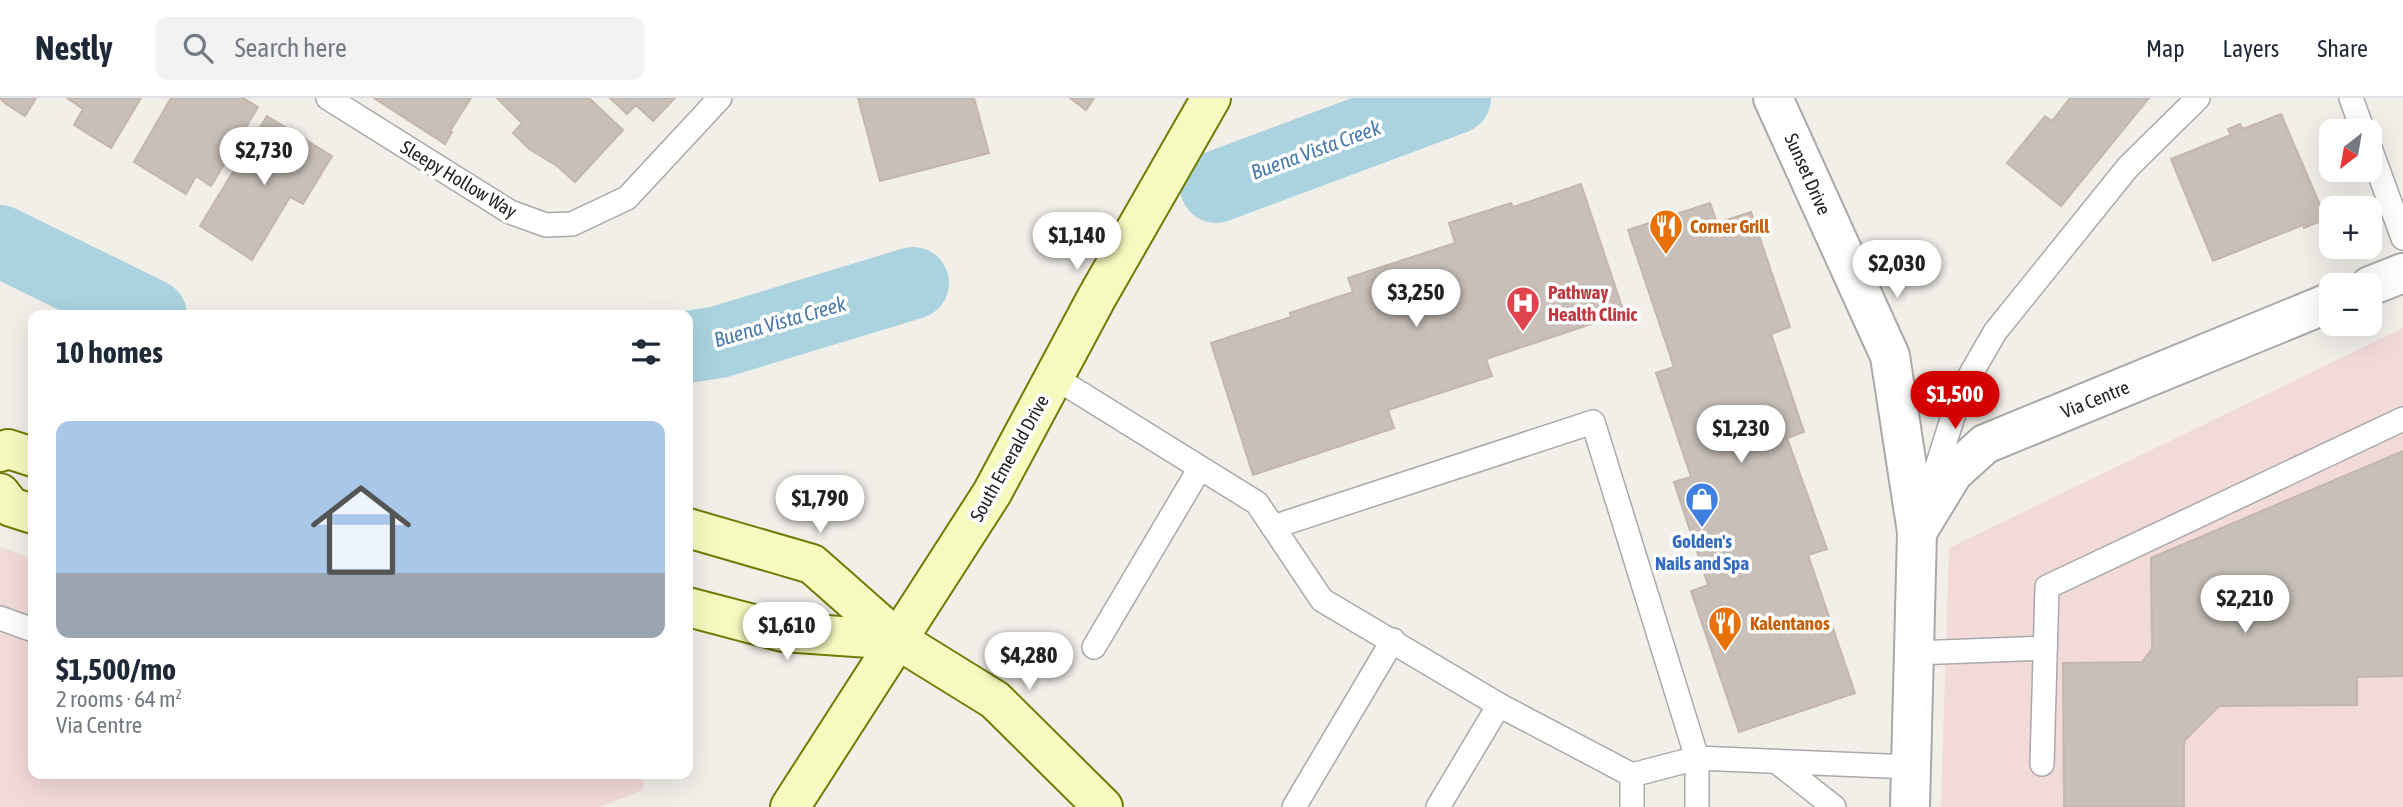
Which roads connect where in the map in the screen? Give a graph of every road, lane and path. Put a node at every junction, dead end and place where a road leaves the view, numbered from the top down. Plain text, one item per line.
1 (328, 98) edge
2 (720, 98) edge
3 (1211, 98) edge
4 (1773, 98) edge
5 (2198, 98) edge
6 (2351, 98) edge
7 (2359, 119) edge
8 (2382, 181) edge
9 (2403, 238) edge
10 (2403, 273) edge
11 (2382, 281) edge
12 (2319, 307) edge
13 (1054, 377) junction
14 (2403, 419) edge
15 (0, 452) edge
16 (28, 455) edge
17 (1200, 468) junction
18 (0, 493) edge
19 (28, 512) edge
20 (1273, 527) junction
21 (693, 529) edge
22 (1917, 532) junction
23 (693, 608) edge
24 (0, 618) edge
25 (28, 628) edge
26 (898, 640) junction
27 (1392, 640) junction
28 (1094, 647) dead end
29 (2045, 648) junction
30 (1914, 653) junction
31 (1499, 705) junction
32 (1697, 758) junction
33 (1777, 762) junction
34 (2042, 764) dead end
35 (1911, 767) junction
36 (1632, 775) junction
37 (790, 807) edge
38 (1103, 807) edge
39 (1294, 807) edge
40 (1438, 807) edge
41 (1632, 807) edge
42 (1697, 807) edge
43 (1834, 807) edge
44 (1910, 807) edge

1 - 2 lane, Sleepy Hollow Way
3 - 13 main road, South Emerald Drive
4 - 22 street, Sunset Drive
5 - 22 lane
6 - 7 lane
8 - 9 lane
10 - 11 street
12 - 22 street, Via Centre
13 - 17 lane
13 - 26 main road, South Emerald Drive
14 - 29 lane
15 - 16 main road
17 - 20 lane
17 - 28 lane
18 - 19 main road
20 - 27 lane
20 - 32 lane
21 - 26 main road
22 - 30 street, Via Centre
23 - 26 main road
24 - 25 lane
26 - 37 main road, South Emerald Drive
26 - 38 main road
27 - 31 lane
27 - 39 lane
29 - 30 lane
29 - 34 lane
30 - 35 street, Via Centre
31 - 36 lane
31 - 40 lane
32 - 33 lane
32 - 36 lane
32 - 42 lane
33 - 35 lane
33 - 43 lane
35 - 44 street, Via Centre
36 - 41 lane

